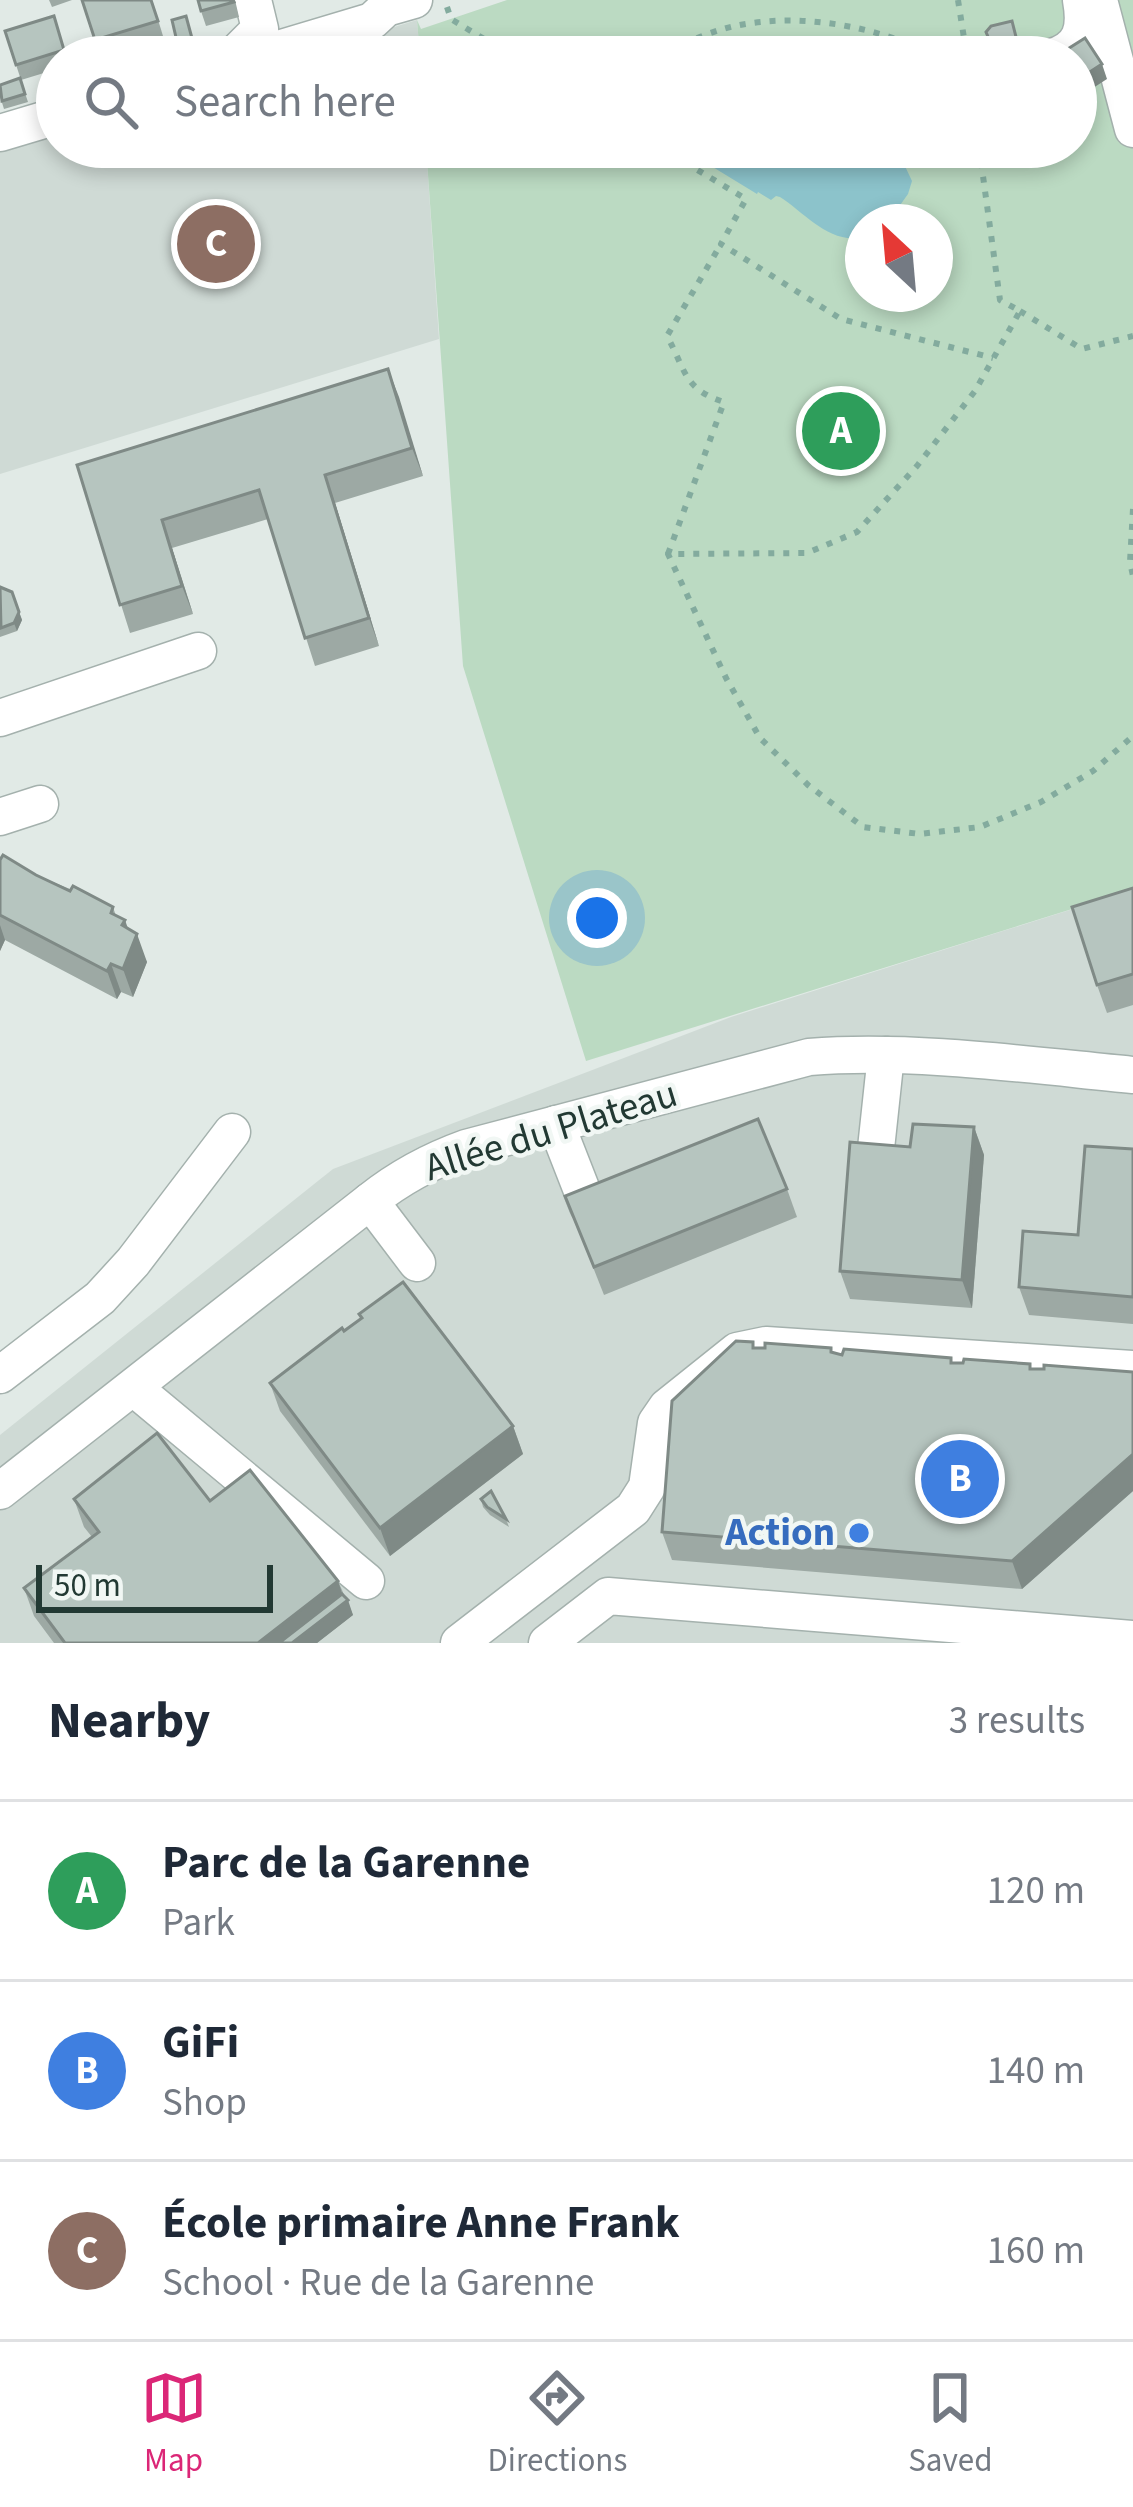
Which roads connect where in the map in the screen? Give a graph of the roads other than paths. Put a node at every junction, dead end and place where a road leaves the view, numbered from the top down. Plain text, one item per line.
1 (253, 0) edge
2 (1082, 0) edge
3 (1099, 0) edge
4 (400, 4) edge
5 (252, 36) edge
6 (322, 36) edge
7 (1079, 36) edge
8 (1124, 59) edge
9 (36, 122) edge
10 (1133, 129) edge
11 (0, 133) edge
12 (198, 651) dead end
13 (0, 718) edge
14 (40, 804) dead end
15 (0, 818) edge
16 (886, 1055) junction
17 (1133, 1075) edge
18 (556, 1124) junction
19 (232, 1132) dead end
20 (874, 1167) edge
21 (370, 1201) junction
22 (588, 1206) edge
23 (417, 1263) dead end
24 (1133, 1369) edge
25 (0, 1375) edge
26 (134, 1388) junction
27 (0, 1492) edge
28 (366, 1581) dead end
29 (1133, 1639) edge
30 (459, 1643) edge
31 (547, 1643) edge

1 - 5 street
2 - 7 street
3 - 8 street
4 - 6 street
8 - 10 street
9 - 11 street
12 - 13 street
14 - 15 street
16 - 17 street, Allée du Plateau
16 - 18 street, Allée du Plateau
16 - 20 street
18 - 21 street, Allée du Plateau
18 - 22 street
19 - 25 street
21 - 23 street
21 - 26 street, Allée du Plateau
24 - 30 street
26 - 27 street, Allée du Plateau
26 - 28 street
29 - 31 street

